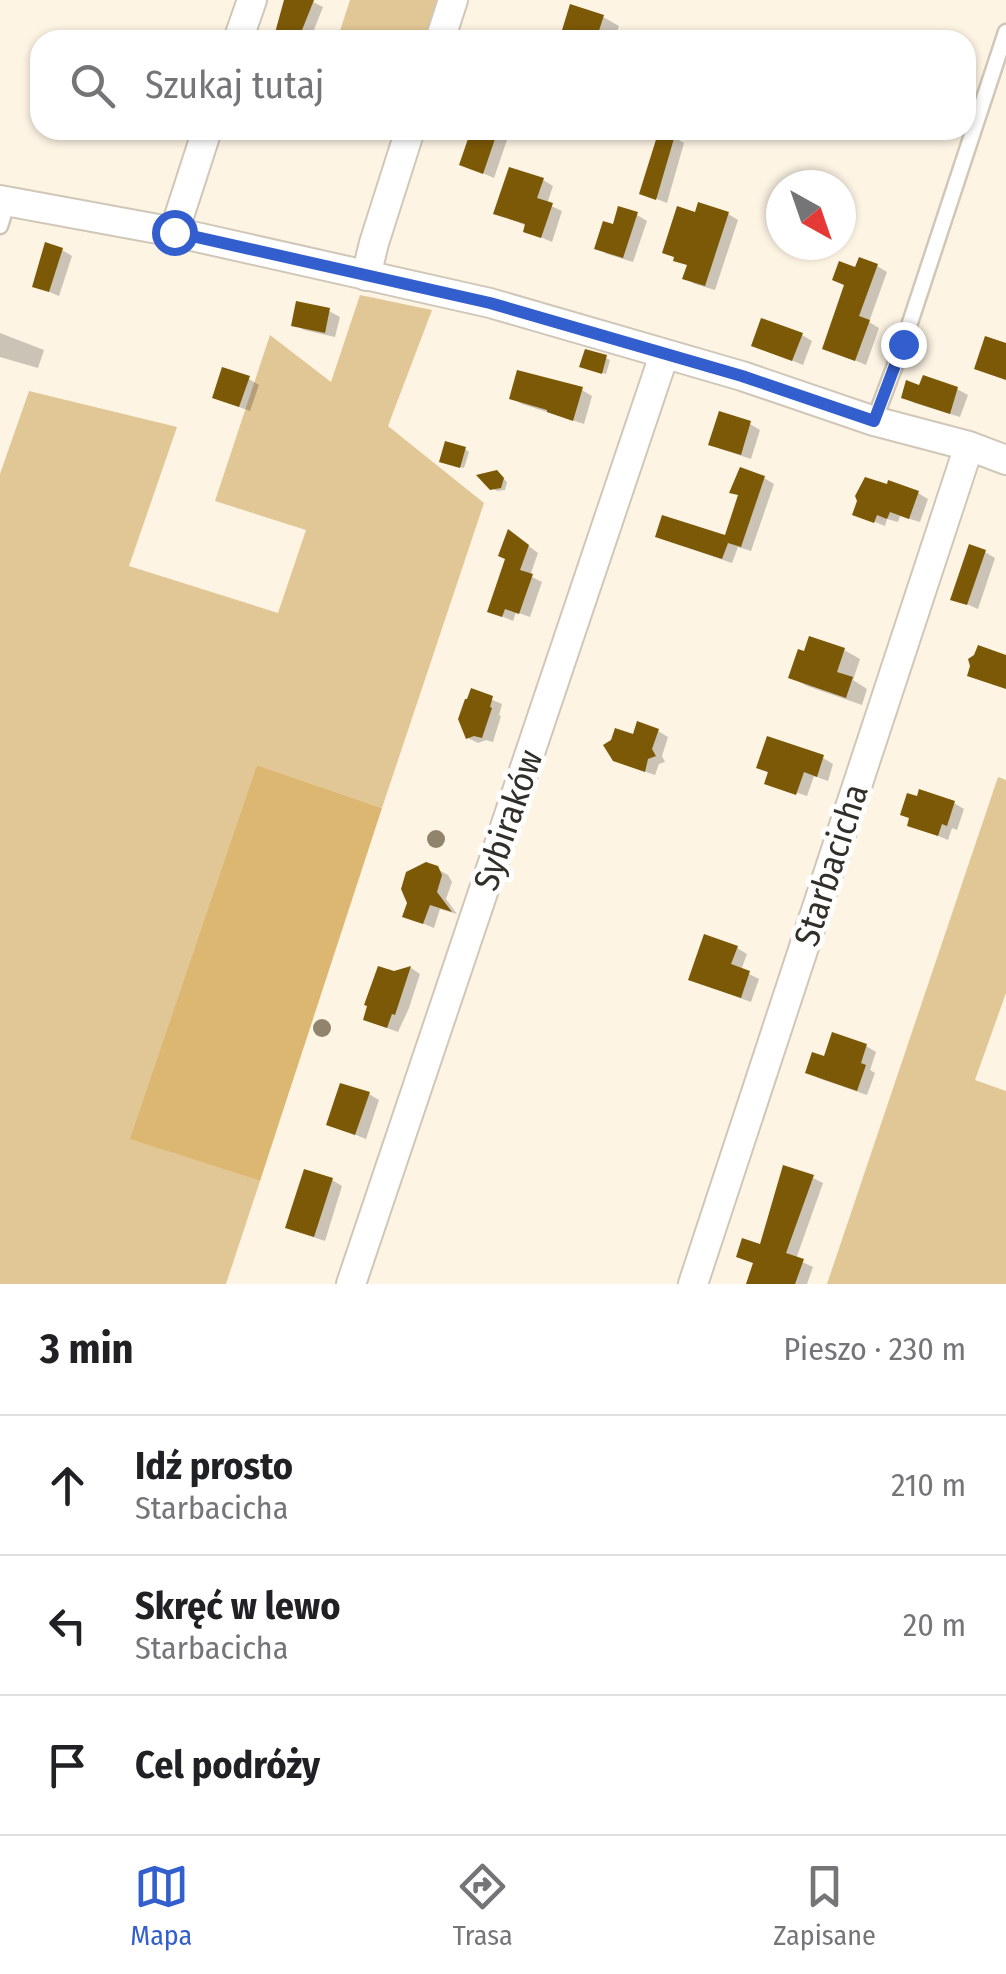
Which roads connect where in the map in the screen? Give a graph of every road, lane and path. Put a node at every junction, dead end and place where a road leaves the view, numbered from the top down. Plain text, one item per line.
1 (252, 0) edge
2 (453, 0) edge
3 (242, 30) edge
4 (443, 30) edge
5 (1006, 32) edge
6 (976, 123) edge
7 (204, 140) edge
8 (407, 140) edge
9 (970, 140) edge
10 (3, 209) edge
11 (174, 232) junction
12 (366, 276) junction
13 (664, 355) junction
14 (874, 421) junction
15 (969, 446) junction
16 (1006, 460) edge
17 (351, 1284) edge
18 (692, 1284) edge

1 - 3 street
2 - 4 street
5 - 6 lane
7 - 11 street
8 - 12 street
9 - 14 lane
10 - 11 street
11 - 12 street
12 - 13 street
13 - 14 street
13 - 17 street, Sybiraków
14 - 15 street
15 - 16 street
15 - 18 street, Starbacicha

